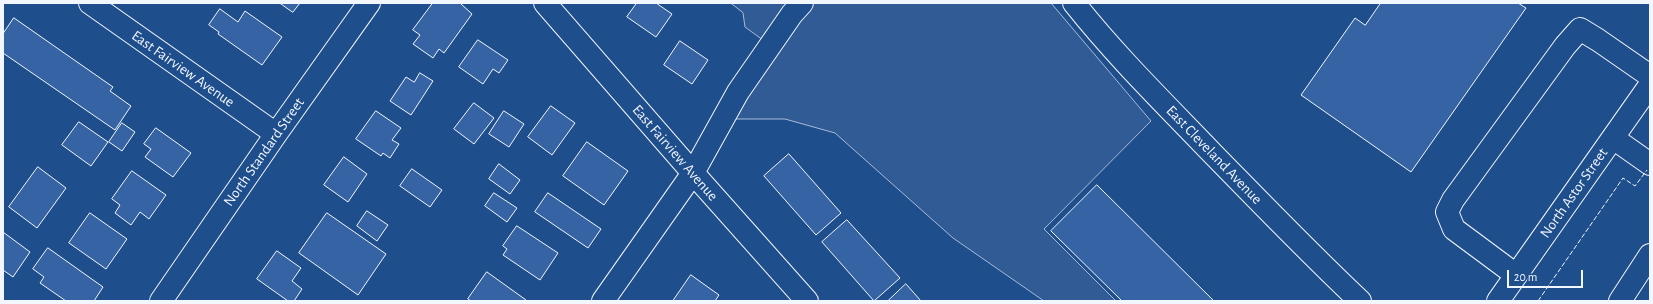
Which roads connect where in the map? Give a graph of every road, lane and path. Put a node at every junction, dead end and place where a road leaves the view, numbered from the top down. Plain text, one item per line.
1 (90, 3) edge
2 (369, 3) edge
3 (545, 3) edge
4 (802, 3) edge
5 (1074, 3) edge
6 (1650, 76) edge
7 (1650, 85) edge
8 (276, 134) junction
9 (1613, 138) junction
10 (1650, 164) edge
11 (693, 173) junction
12 (1650, 255) edge
13 (1516, 275) junction
14 (161, 301) edge
15 (603, 301) edge
16 (807, 301) edge
17 (1360, 301) edge
18 (1498, 301) edge
19 (1620, 301) edge

1 - 8 street, East Fairview Avenue
2 - 8 street, North Standard Street
3 - 11 street, East Fairview Avenue
4 - 11 street
5 - 17 street, East Cleveland Avenue
6 - 13 street
7 - 9 street, North Astor Street
8 - 14 street, North Standard Street
9 - 10 street
9 - 13 street, North Astor Street
11 - 15 street
11 - 16 street, East Fairview Avenue
12 - 19 street
13 - 18 street, North Astor Street

